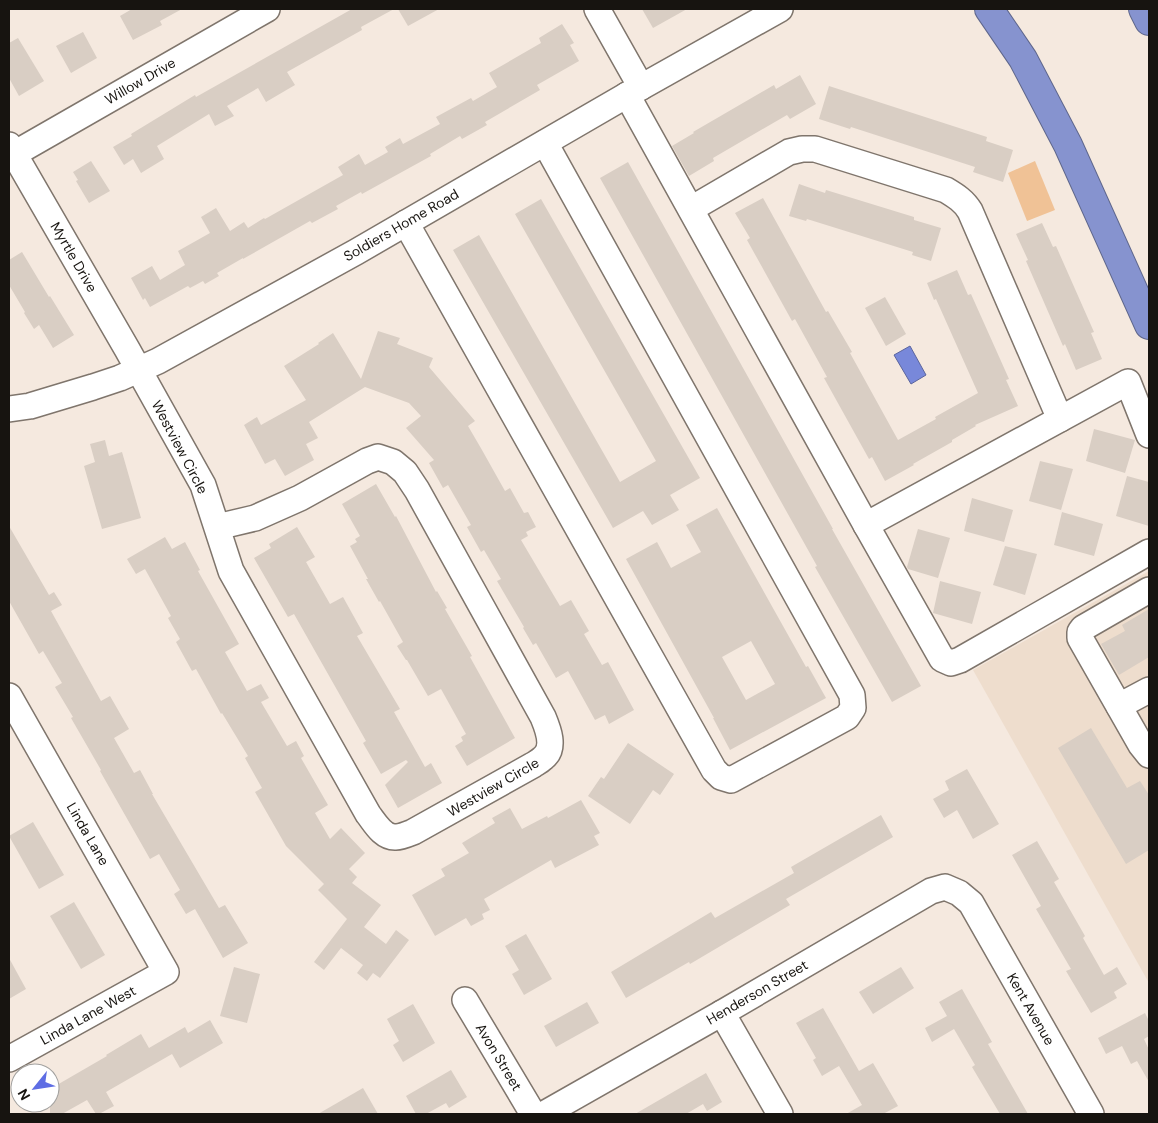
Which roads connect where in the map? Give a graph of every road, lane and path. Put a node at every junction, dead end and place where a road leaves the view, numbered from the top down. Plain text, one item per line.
1 (267, 9) edge
2 (597, 9) edge
3 (988, 9) edge
4 (1011, 9) edge
5 (1143, 9) edge
6 (774, 10) edge
7 (1149, 20) edge
8 (634, 91) junction
9 (545, 143) junction
10 (11, 149) edge
11 (691, 209) junction
12 (406, 223) junction
13 (1149, 280) edge
14 (1149, 325) edge
15 (139, 370) junction
16 (9, 410) edge
17 (1060, 419) junction
18 (1149, 435) edge
19 (866, 525) junction
20 (217, 526) junction
21 (1149, 552) edge
22 (1149, 590) edge
23 (1149, 690) edge
24 (9, 696) edge
25 (1119, 706) junction
26 (1149, 755) edge
27 (971, 903) joint
28 (166, 972) joint
29 (465, 1000) dead end
30 (722, 1013) junction
31 (9, 1059) edge
32 (533, 1114) edge
33 (544, 1114) edge
34 (780, 1114) edge
35 (1092, 1114) edge

1 - 10 street, Willow Drive
2 - 8 street
3 - 14 highway
4 - 13 highway
5 - 7 highway
6 - 8 street, Soldiers Home Road
8 - 9 street, Soldiers Home Road
8 - 11 street
9 - 12 street, Soldiers Home Road
9 - 12 street
10 - 15 street, Myrtle Drive
11 - 17 street
11 - 19 street
12 - 15 street, Soldiers Home Road
15 - 16 street, Soldiers Home Road
15 - 20 street, Westview Circle
17 - 18 street
17 - 19 street
19 - 21 street
20 - 20 street, Westview Circle
22 - 25 street
23 - 25 street
24 - 28 street, Linda Lane
25 - 26 street
27 - 30 street, Henderson Street
27 - 35 street, Kent Avenue
28 - 31 street, Linda Lane West
29 - 32 street, Avon Street
30 - 33 street, Henderson Street
30 - 34 street

